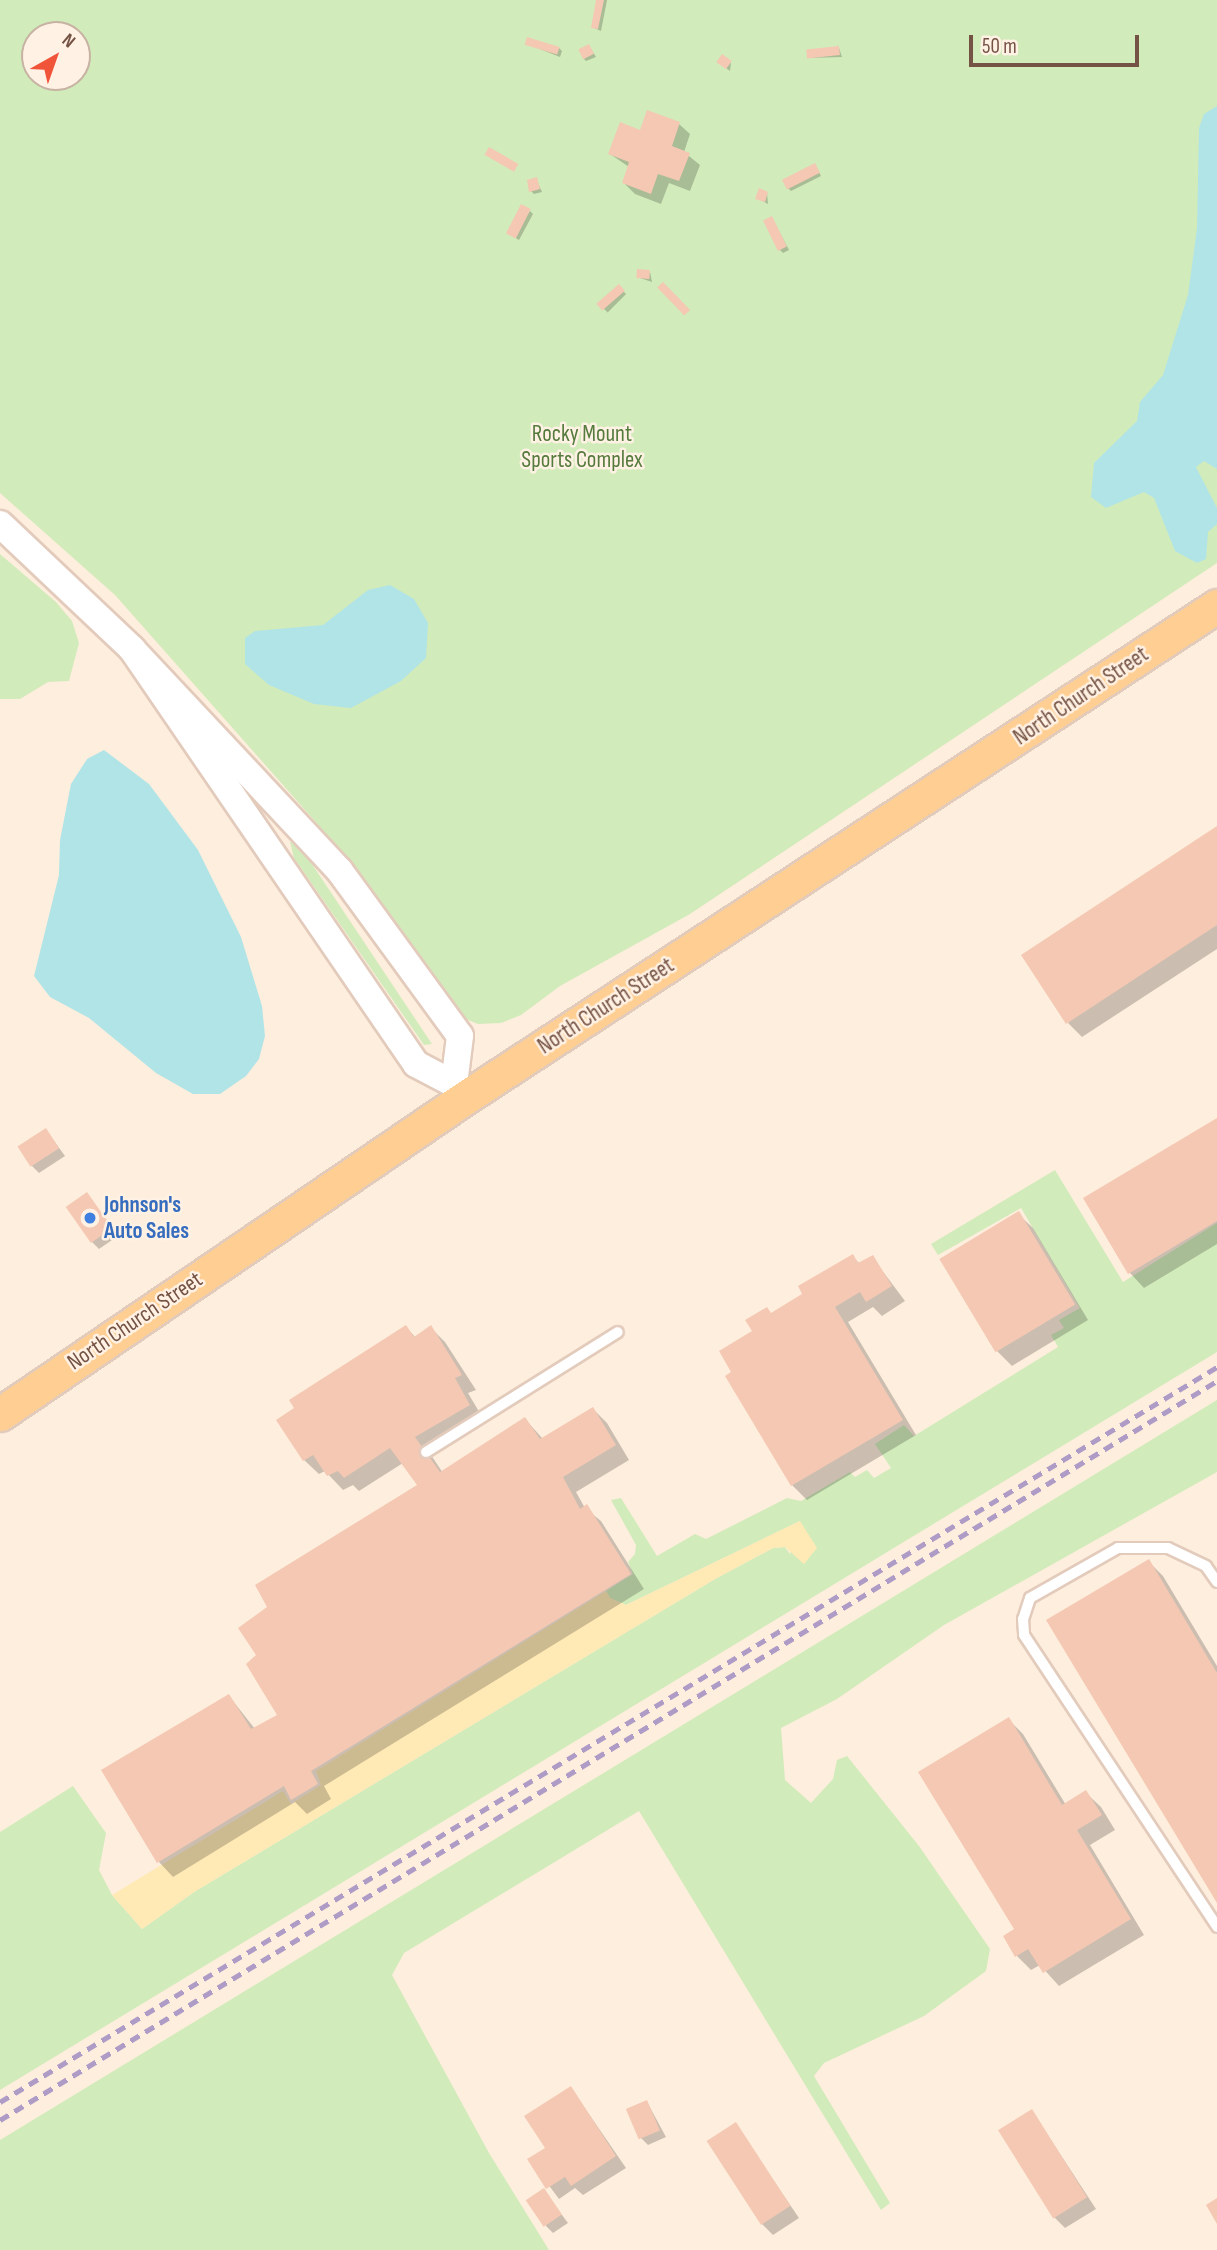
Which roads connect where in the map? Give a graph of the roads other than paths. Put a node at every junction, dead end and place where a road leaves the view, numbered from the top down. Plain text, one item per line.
1 (0, 524) edge
2 (1217, 606) edge
3 (132, 649) junction
4 (618, 1332) dead end
5 (0, 1414) edge
6 (426, 1452) dead end
7 (1217, 1582) edge
8 (1217, 1927) edge

1 - 3 street
2 - 5 main road, North Church Street
3 - 3 street
4 - 6 lane
7 - 8 lane

